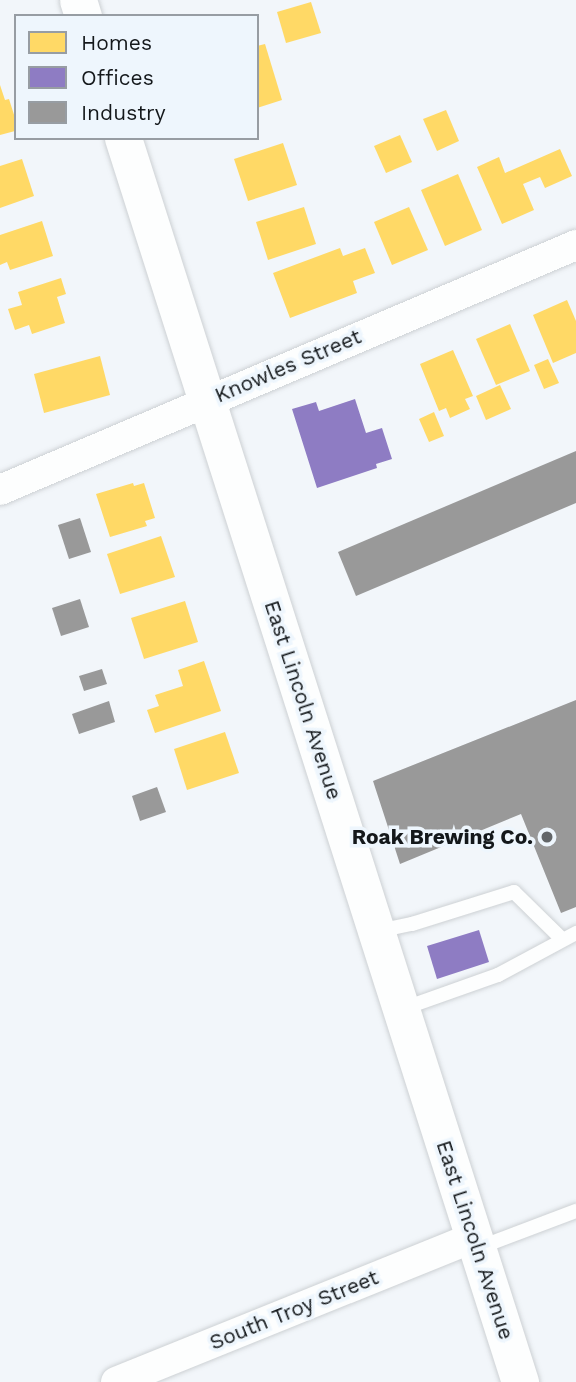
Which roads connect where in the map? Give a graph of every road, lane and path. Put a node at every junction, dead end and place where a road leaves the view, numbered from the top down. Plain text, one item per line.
1 (123, 140) edge
2 (576, 245) edge
3 (206, 401) junction
4 (0, 490) edge
5 (377, 932) junction
6 (576, 933) edge
7 (562, 939) junction
8 (401, 1009) junction
9 (576, 1211) edge
10 (475, 1243) junction
11 (116, 1382) edge
12 (520, 1382) edge

1 - 3 street, East Lincoln Avenue
2 - 3 street, Knowles Street
3 - 4 street, Knowles Street
3 - 5 street, East Lincoln Avenue
5 - 7 lane
5 - 8 street, East Lincoln Avenue
6 - 7 lane
7 - 8 lane
8 - 10 street, East Lincoln Avenue
9 - 10 lane
10 - 11 street, South Troy Street
10 - 12 street, East Lincoln Avenue

